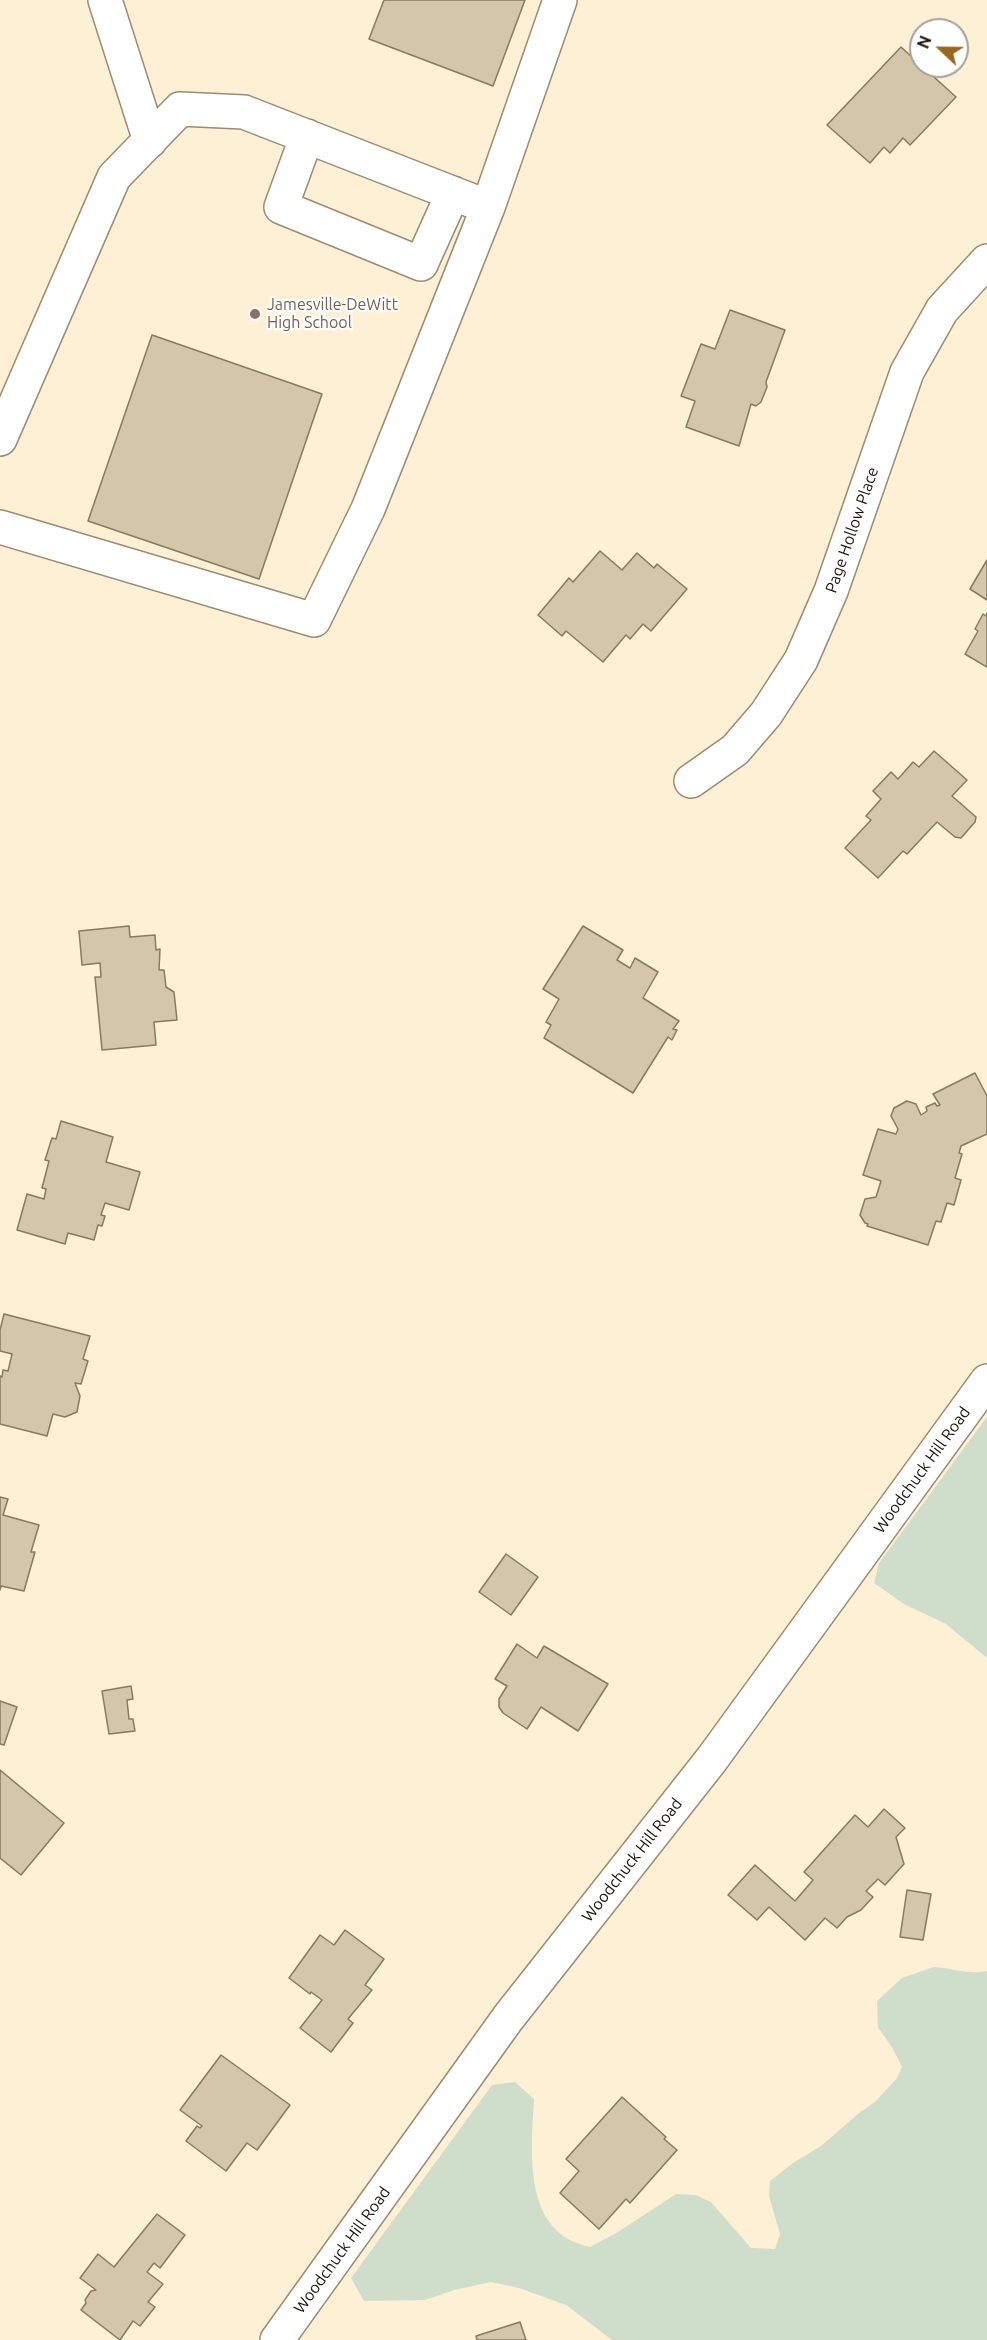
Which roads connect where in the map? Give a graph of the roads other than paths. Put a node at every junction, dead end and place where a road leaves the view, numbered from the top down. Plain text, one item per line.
1 (105, 0) edge
2 (560, 0) edge
3 (307, 136) junction
4 (150, 141) junction
5 (453, 193) junction
6 (488, 207) junction
7 (987, 261) edge
8 (0, 439) edge
9 (0, 527) edge
10 (691, 781) dead end
11 (987, 1381) edge
12 (277, 2340) edge

1 - 4 street
2 - 6 street
3 - 4 street
3 - 5 street
3 - 5 street
4 - 8 street
5 - 6 street
6 - 9 street
7 - 10 street, Page Hollow Place
11 - 12 street, Woodchuck Hill Road

